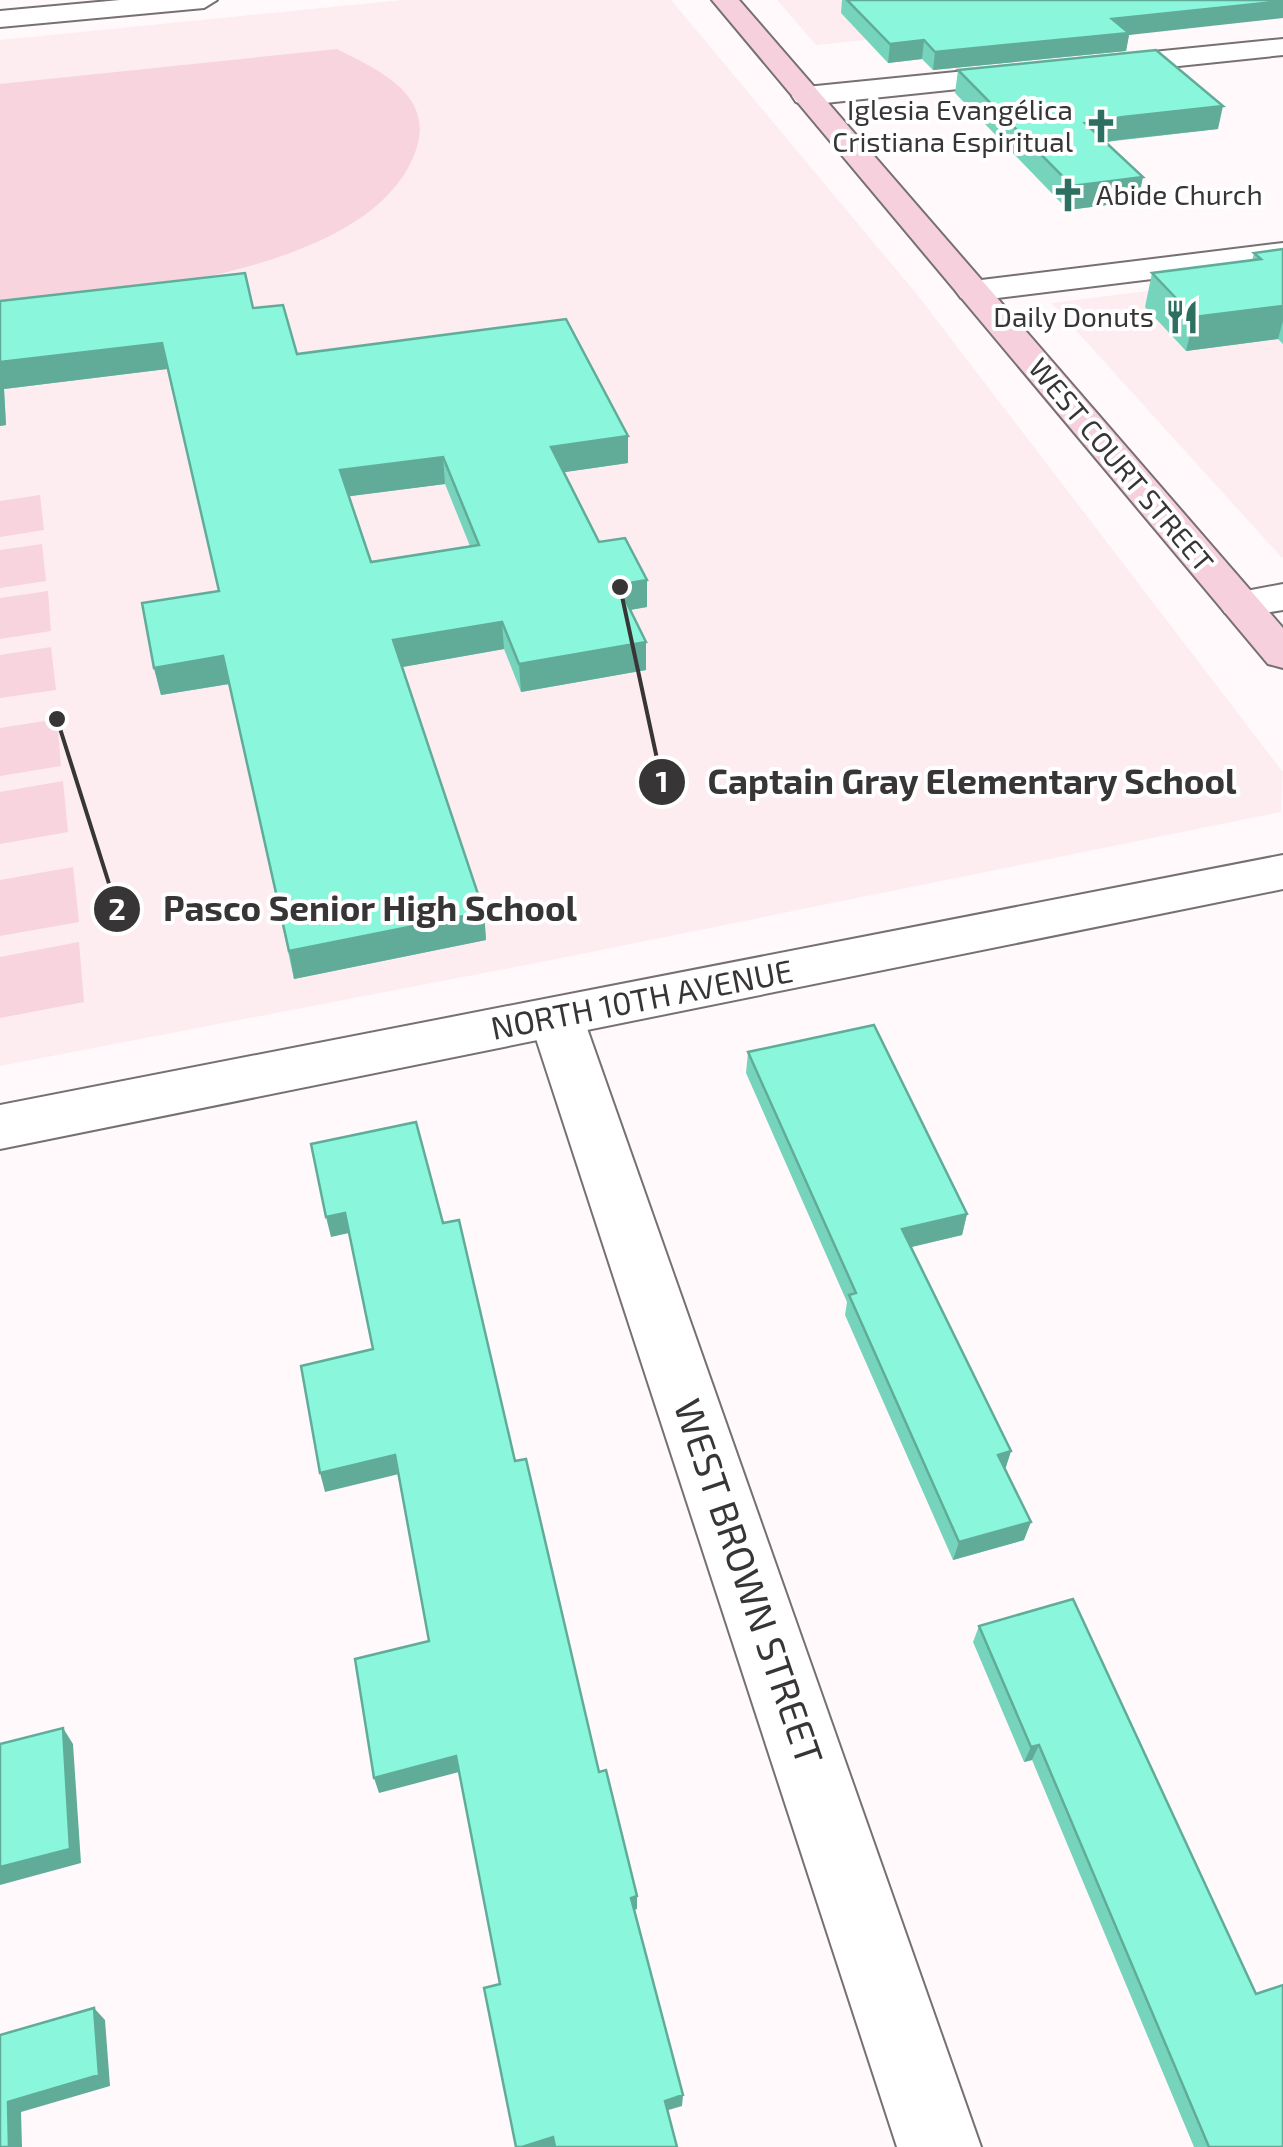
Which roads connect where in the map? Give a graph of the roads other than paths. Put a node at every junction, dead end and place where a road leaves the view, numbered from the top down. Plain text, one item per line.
1 (204, 0) edge
2 (725, 0) edge
3 (0, 19) edge
4 (1283, 47) edge
5 (806, 96) junction
6 (1283, 253) edge
7 (973, 291) junction
8 (1283, 597) edge
9 (1240, 604) junction
10 (1283, 655) edge
11 (1283, 872) edge
12 (556, 1017) junction
13 (0, 1127) edge
14 (939, 2147) edge

1 - 3 street
2 - 5 main road, WEST COURT STREET
4 - 5 street
5 - 7 main road, WEST COURT STREET
6 - 7 street
7 - 9 main road, WEST COURT STREET
8 - 9 street
9 - 10 main road, WEST COURT STREET
11 - 12 street, NORTH 10TH AVENUE
12 - 13 street, NORTH 10TH AVENUE
12 - 14 street, WEST BROWN STREET

